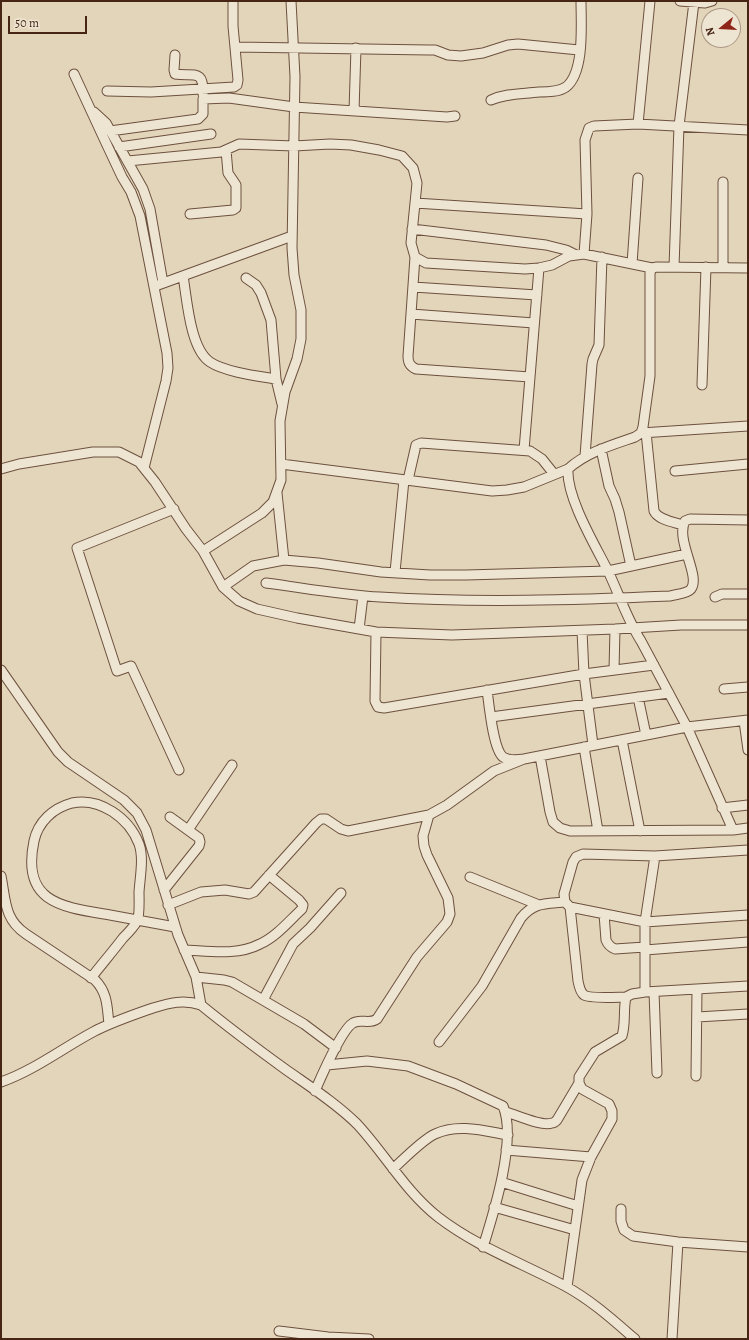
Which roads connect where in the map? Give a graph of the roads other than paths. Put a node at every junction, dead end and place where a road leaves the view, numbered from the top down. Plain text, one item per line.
1 (233, 1) edge
2 (291, 1) edge
3 (581, 1) edge
4 (650, 1) edge
5 (680, 1) edge
6 (712, 1) edge
7 (694, 2) junction
8 (236, 47) junction
9 (294, 47) junction
10 (356, 48) junction
11 (579, 50) junction
12 (175, 55) dead end
13 (74, 74) dead end
14 (203, 89) junction
15 (107, 91) dead end
16 (203, 99) junction
17 (491, 100) dead end
18 (294, 107) junction
19 (90, 109) junction
20 (354, 110) junction
21 (455, 116) dead end
22 (638, 124) junction
23 (680, 126) junction
24 (748, 130) edge
25 (110, 131) junction
26 (211, 134) dead end
27 (294, 146) junction
28 (120, 147) junction
29 (226, 150) junction
30 (128, 161) junction
31 (638, 178) dead end
32 (723, 182) dead end
33 (415, 203) junction
34 (190, 214) dead end
35 (587, 214) junction
36 (412, 229) junction
37 (292, 236) junction
38 (580, 254) junction
39 (415, 257) junction
40 (602, 258) junction
41 (632, 264) junction
42 (674, 267) junction
43 (706, 267) junction
44 (723, 267) junction
45 (539, 268) junction
46 (652, 268) junction
47 (748, 268) edge
48 (183, 276) junction
49 (246, 278) dead end
50 (158, 285) junction
51 (413, 287) junction
52 (537, 295) junction
53 (411, 314) junction
54 (534, 323) junction
55 (530, 377) junction
56 (276, 380) junction
57 (702, 385) dead end
58 (283, 407) junction
59 (748, 426) edge
60 (644, 433) junction
61 (601, 449) junction
62 (524, 450) junction
63 (585, 456) junction
64 (19, 464) junction
65 (281, 464) junction
66 (748, 464) edge
67 (1, 465) edge
68 (144, 468) junction
69 (1, 469) edge
70 (568, 469) junction
71 (674, 471) dead end
72 (554, 474) junction
73 (406, 480) junction
74 (277, 491) junction
75 (174, 509) junction
76 (748, 520) edge
77 (683, 525) junction
78 (203, 551) junction
79 (687, 554) junction
80 (284, 560) junction
81 (631, 566) junction
82 (608, 571) junction
83 (395, 572) junction
84 (266, 583) dead end
85 (223, 587) junction
86 (748, 594) edge
87 (363, 596) junction
88 (715, 597) dead end
89 (620, 598) junction
90 (748, 625) edge
91 (633, 628) junction
92 (359, 629) junction
93 (615, 629) junction
94 (582, 631) junction
95 (376, 632) junction
96 (654, 665) junction
97 (1, 670) edge
98 (614, 670) junction
99 (584, 674) junction
100 (748, 687) edge
101 (724, 689) dead end
102 (486, 690) junction
103 (669, 693) junction
104 (638, 697) junction
105 (587, 704) junction
106 (491, 717) junction
107 (746, 721) edge
108 (687, 727) junction
109 (646, 735) junction
110 (622, 740) junction
111 (588, 746) junction
112 (748, 750) edge
113 (540, 756) junction
114 (524, 759) junction
115 (232, 764) dead end
116 (179, 770) dead end
117 (748, 805) edge
118 (722, 808) junction
119 (429, 815) junction
120 (170, 817) dead end
121 (748, 828) edge
122 (188, 830) junction
123 (732, 830) junction
124 (598, 831) junction
125 (640, 831) junction
126 (748, 850) edge
127 (655, 856) junction
128 (269, 875) junction
129 (1, 876) edge
130 (470, 877) dead end
131 (164, 890) junction
132 (341, 893) dead end
133 (168, 905) junction
134 (539, 905) junction
135 (567, 905) junction
136 (604, 914) junction
137 (748, 915) edge
138 (137, 921) junction
139 (644, 922) junction
140 (175, 927) junction
141 (748, 942) edge
142 (645, 948) junction
143 (184, 950) junction
144 (196, 977) junction
145 (91, 978) junction
146 (748, 986) edge
147 (697, 989) junction
148 (650, 992) junction
149 (626, 997) junction
150 (263, 1000) junction
151 (201, 1004) junction
152 (748, 1014) edge
153 (697, 1017) junction
154 (110, 1024) junction
155 (439, 1042) dead end
156 (336, 1048) junction
157 (327, 1065) junction
158 (657, 1074) dead end
159 (696, 1076) dead end
160 (1, 1082) edge
161 (579, 1083) junction
162 (315, 1091) junction
163 (506, 1112) junction
164 (508, 1135) junction
165 (506, 1150) junction
166 (591, 1157) junction
167 (393, 1169) junction
168 (501, 1182) junction
169 (578, 1206) junction
170 (494, 1207) junction
171 (621, 1209) dead end
172 (575, 1230) junction
173 (678, 1242) junction
174 (483, 1247) junction
175 (748, 1250) edge
176 (567, 1287) junction
177 (279, 1331) dead end
178 (624, 1335) edge
179 (299, 1336) edge
180 (369, 1339) edge
181 (635, 1339) edge
182 (672, 1339) edge

1 - 8 street
2 - 9 street
3 - 11 street
4 - 22 street
5 - 7 street
6 - 7 street
7 - 23 street
8 - 9 street
8 - 14 street
9 - 10 street
9 - 18 street
10 - 11 street
10 - 20 street
11 - 17 street
12 - 14 street
13 - 19 street
14 - 15 street
14 - 16 street
16 - 18 street
16 - 25 street
18 - 20 street
18 - 27 street
19 - 25 street
19 - 50 street
20 - 21 street
22 - 23 street
22 - 35 street
23 - 24 street
23 - 42 street
25 - 28 street
26 - 28 street
27 - 29 street
27 - 33 street
27 - 37 street
28 - 30 street
29 - 30 street
29 - 34 street
30 - 50 street
31 - 41 street
32 - 44 street
33 - 35 street
33 - 36 street
35 - 38 street
36 - 38 street
36 - 39 street
37 - 48 street
37 - 58 street
38 - 40 street
38 - 45 street
39 - 45 street
39 - 51 street
40 - 41 street
40 - 63 street
41 - 46 street
42 - 43 street
42 - 46 street
43 - 44 street
43 - 57 street
44 - 47 street
45 - 52 street
46 - 60 street
48 - 50 street
48 - 56 street
49 - 56 street
50 - 68 street
51 - 52 street
51 - 53 street
52 - 54 street
53 - 54 street
53 - 55 street
54 - 55 street
55 - 62 street
56 - 58 street
58 - 65 street
59 - 60 street
60 - 61 street
60 - 77 street
61 - 63 street
61 - 81 street
62 - 72 street
62 - 73 street
63 - 70 street
64 - 67 street
64 - 68 street
64 - 69 street
65 - 73 street
65 - 74 street
66 - 71 street
68 - 75 street
70 - 72 street
70 - 82 street
72 - 73 street
73 - 83 street
74 - 78 street
74 - 80 street
75 - 78 street
75 - 116 street
76 - 77 street
77 - 79 street
78 - 85 street
79 - 81 street
79 - 89 street
80 - 83 street
80 - 85 street
81 - 82 street
82 - 83 street
82 - 89 street
84 - 87 street
85 - 92 street
86 - 88 street
87 - 89 street
87 - 92 street
89 - 91 street
90 - 91 street
91 - 93 street
91 - 96 street
92 - 95 street
93 - 94 street
93 - 98 street
94 - 95 street
94 - 99 street
95 - 102 street
96 - 98 street
96 - 103 street
97 - 131 street
98 - 99 street
99 - 102 street
99 - 105 street
100 - 101 street
102 - 106 street
103 - 104 street
103 - 108 street
104 - 105 street
104 - 109 street
105 - 106 street
105 - 111 street
106 - 114 street
107 - 108 street
107 - 112 street
108 - 109 street
108 - 118 street
109 - 110 street
110 - 111 street
110 - 125 street
111 - 113 street
111 - 124 street
113 - 114 street
113 - 124 street
114 - 119 street
115 - 122 street
117 - 118 street
118 - 123 street
119 - 128 street
119 - 156 street
120 - 122 street
121 - 123 street
122 - 131 street
123 - 125 street
124 - 125 street
126 - 127 street
127 - 135 street
127 - 139 street
128 - 133 street
128 - 143 street
129 - 145 street
130 - 134 street
131 - 133 street
132 - 150 street
133 - 140 street
134 - 135 street
134 - 155 street
135 - 136 street
135 - 149 street
136 - 139 street
136 - 142 street
137 - 139 street
138 - 138 street
138 - 140 street
138 - 145 street
139 - 142 street
140 - 143 street
141 - 142 street
142 - 148 street
143 - 144 street
144 - 150 street
144 - 151 street
145 - 154 street
146 - 147 street
147 - 148 street
147 - 153 street
148 - 149 street
148 - 158 street
149 - 161 street
150 - 156 street
151 - 154 street
151 - 162 street
152 - 153 street
153 - 159 street
154 - 160 street
156 - 157 street
157 - 162 street
157 - 163 street
161 - 163 street
161 - 166 street
162 - 167 street
163 - 164 street
164 - 165 street
164 - 167 street
165 - 166 street
165 - 168 street
166 - 169 street
167 - 174 street
168 - 169 street
168 - 170 street
169 - 172 street
170 - 172 street
170 - 174 street
171 - 173 street
172 - 176 street
173 - 175 street
173 - 182 street
174 - 176 street
176 - 178 street
177 - 179 street
178 - 181 street
179 - 180 street

